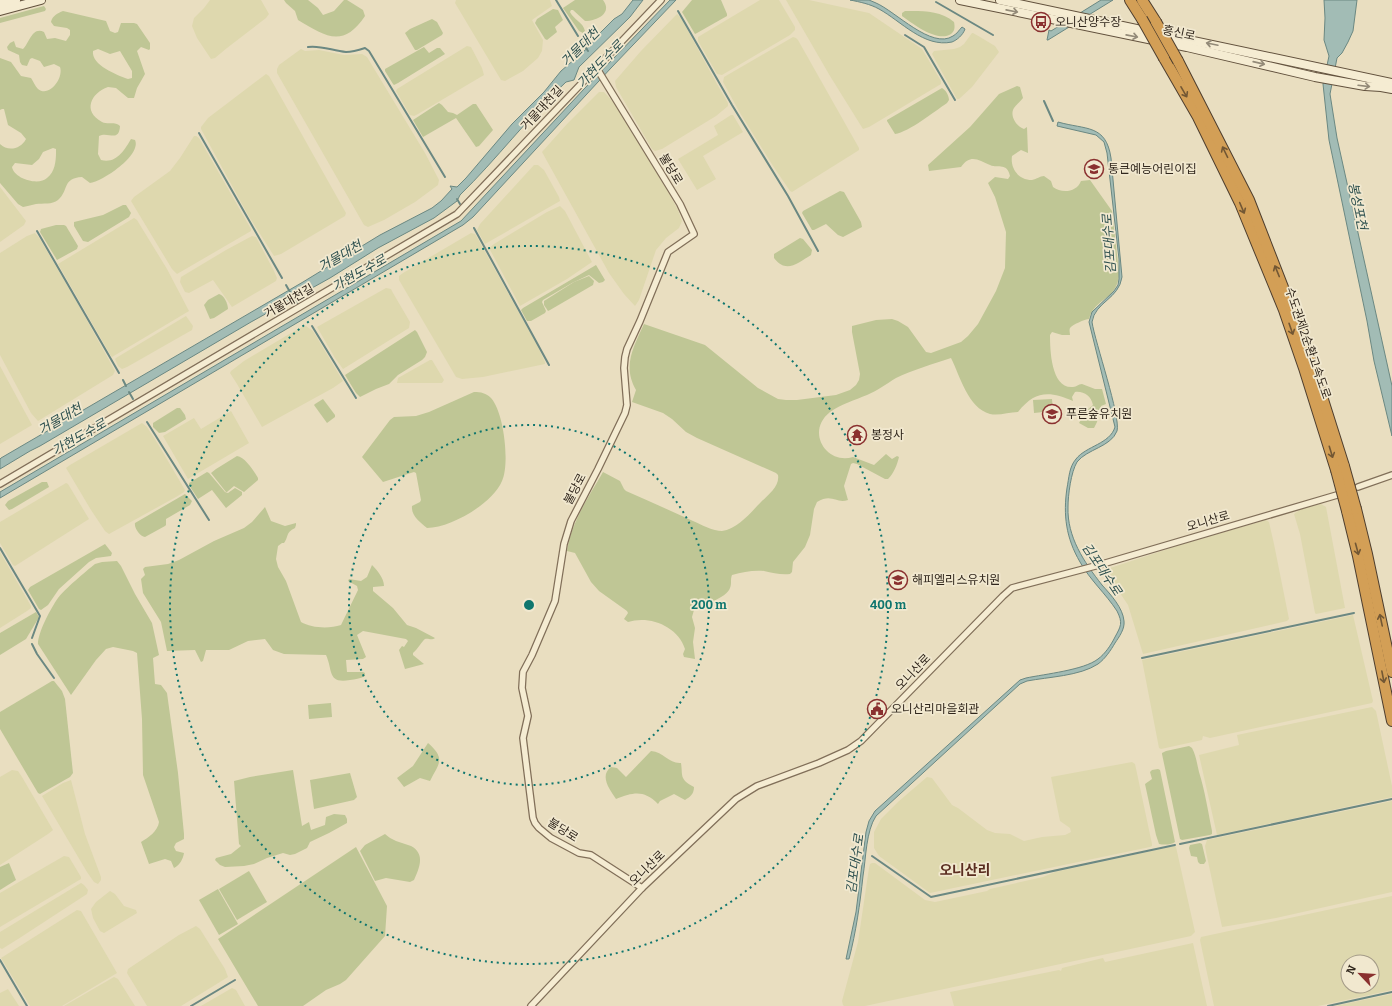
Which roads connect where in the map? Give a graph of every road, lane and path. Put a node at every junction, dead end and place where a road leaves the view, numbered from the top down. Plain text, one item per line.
1 (16, 0) edge
2 (41, 0) edge
3 (661, 0) edge
4 (960, 0) edge
5 (1000, 0) edge
6 (1130, 0) edge
7 (1142, 0) edge
8 (0, 4) edge
9 (0, 11) edge
10 (596, 67) junction
11 (1392, 83) edge
12 (1392, 89) edge
13 (1340, 468) junction
14 (1392, 475) edge
15 (0, 484) edge
16 (1358, 487) dead end
17 (1337, 495) dead end
18 (1352, 510) junction
19 (1392, 672) edge
20 (1392, 721) edge
21 (642, 888) junction
22 (532, 1006) edge

1 - 8 main road
2 - 9 main road
3 - 10 street
4 -> 12 main road, 흥신로
11 -> 5 main road, 흥신로
6 -> 13 highway, 수도권제2순환고속도로, bridge
13 -> 7 highway, 수도권제2순환고속도로, bridge
10 - 15 street, 거물대천길
10 - 21 street, 불당로
13 - 18 highway, 수도권제2순환고속도로, bridge
14 - 16 street
17 - 21 street, 오니산로
19 -> 18 highway, 수도권제2순환고속도로
18 -> 20 highway, 수도권제2순환고속도로
21 - 22 street, 오니산로

